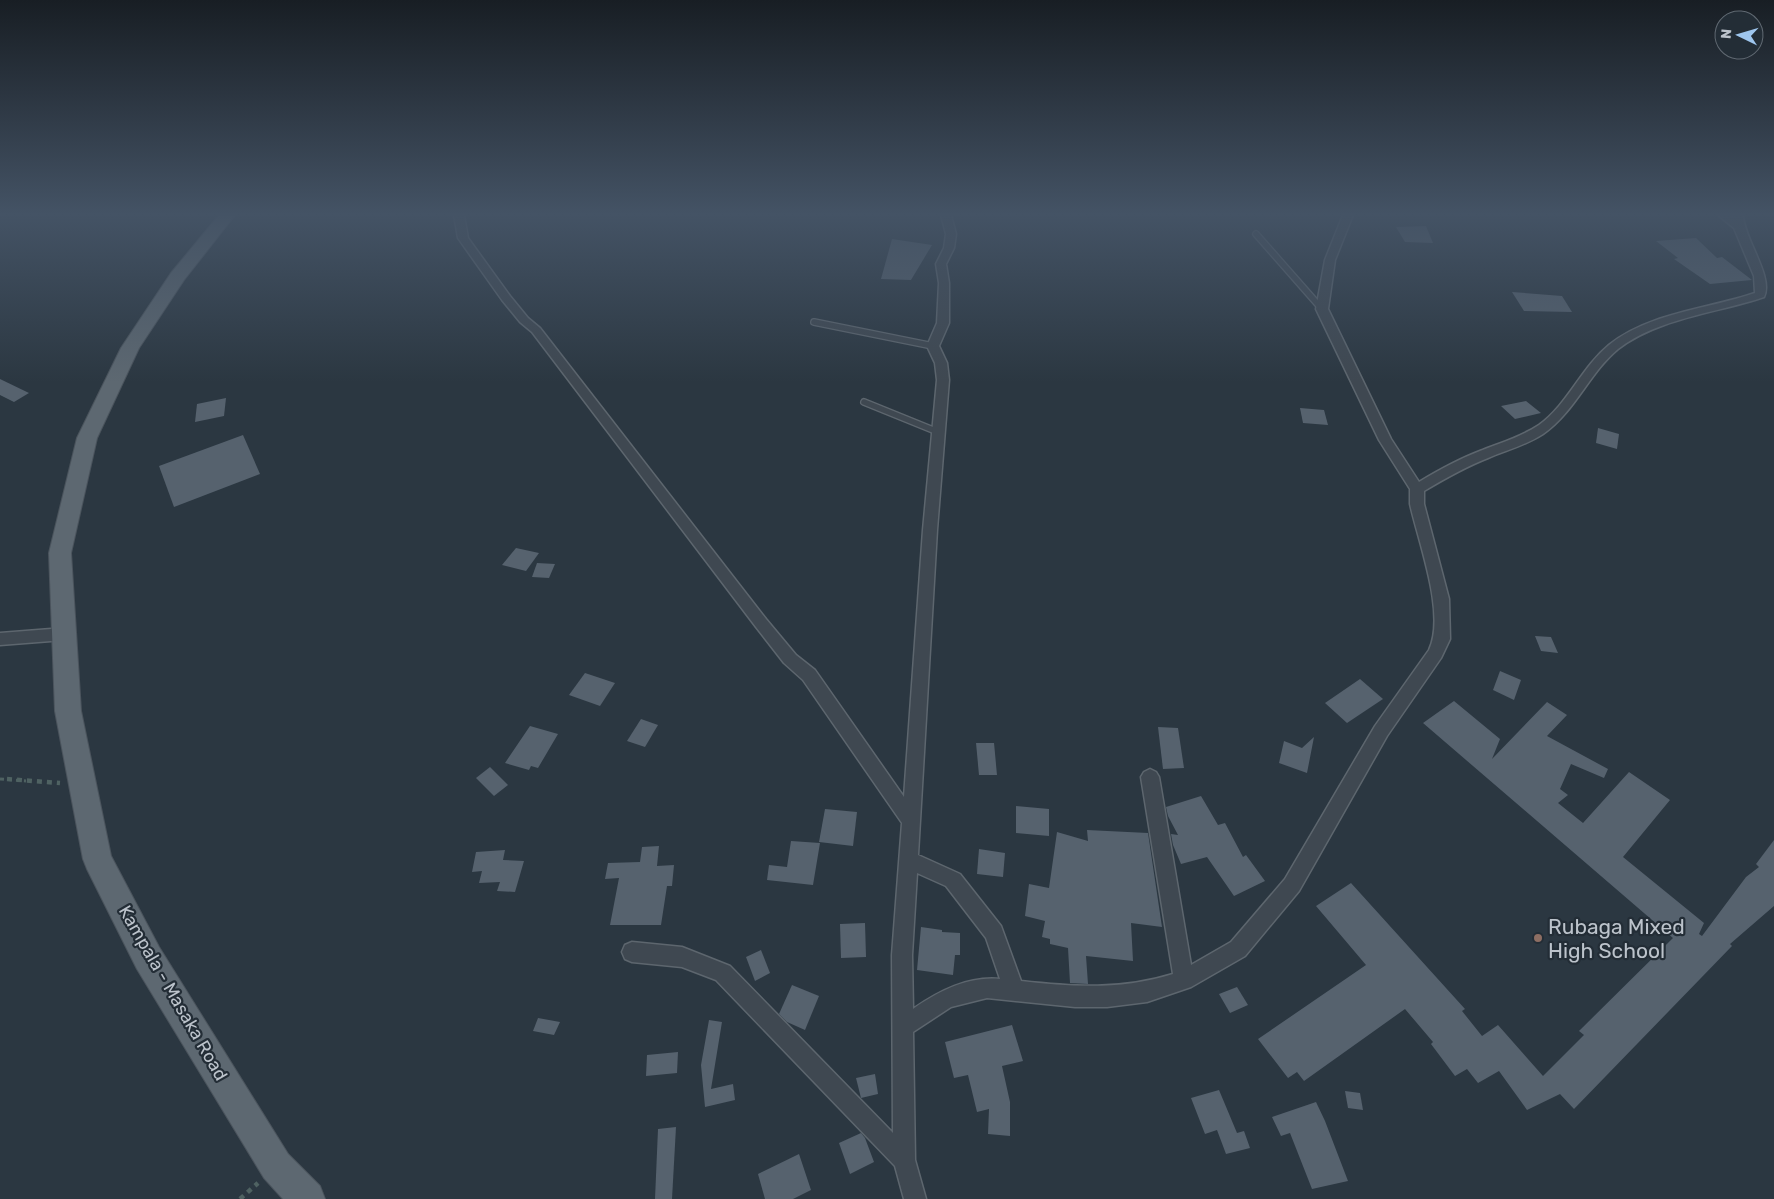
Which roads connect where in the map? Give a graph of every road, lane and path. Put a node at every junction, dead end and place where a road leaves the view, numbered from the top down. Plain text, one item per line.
1 (182, 271) edge
2 (487, 271) edge
3 (942, 271) edge
4 (1290, 271) edge
5 (1328, 271) edge
6 (1757, 271) edge
7 (1767, 297) edge
8 (1322, 309) junction
9 (814, 322) dead end
10 (933, 346) junction
11 (864, 402) dead end
12 (938, 432) junction
13 (1417, 489) junction
14 (64, 634) junction
15 (0, 639) edge
16 (1150, 777) dead end
17 (0, 779) edge
18 (83, 785) junction
19 (911, 822) junction
20 (908, 860) junction
21 (632, 952) dead end
22 (1184, 980) junction
23 (1014, 990) junction
24 (904, 1026) junction
25 (904, 1160) junction
26 (307, 1199) edge
27 (915, 1199) edge

1 - 14 main road, Kampala - Masaka Road
2 - 19 street
3 - 10 street
4 - 8 lane
5 - 8 street
6 - 7 street
7 - 13 street
8 - 13 street
9 - 10 lane
10 - 12 street
11 - 12 lane
12 - 19 street
13 - 22 street
14 - 15 street
14 - 18 main road, Kampala - Masaka Road
16 - 22 street
17 - 18 path
18 - 26 main road, Kampala - Masaka Road
19 - 20 street
20 - 23 street
20 - 24 street
21 - 25 street
22 - 23 street
23 - 24 street
24 - 25 street
25 - 27 street

